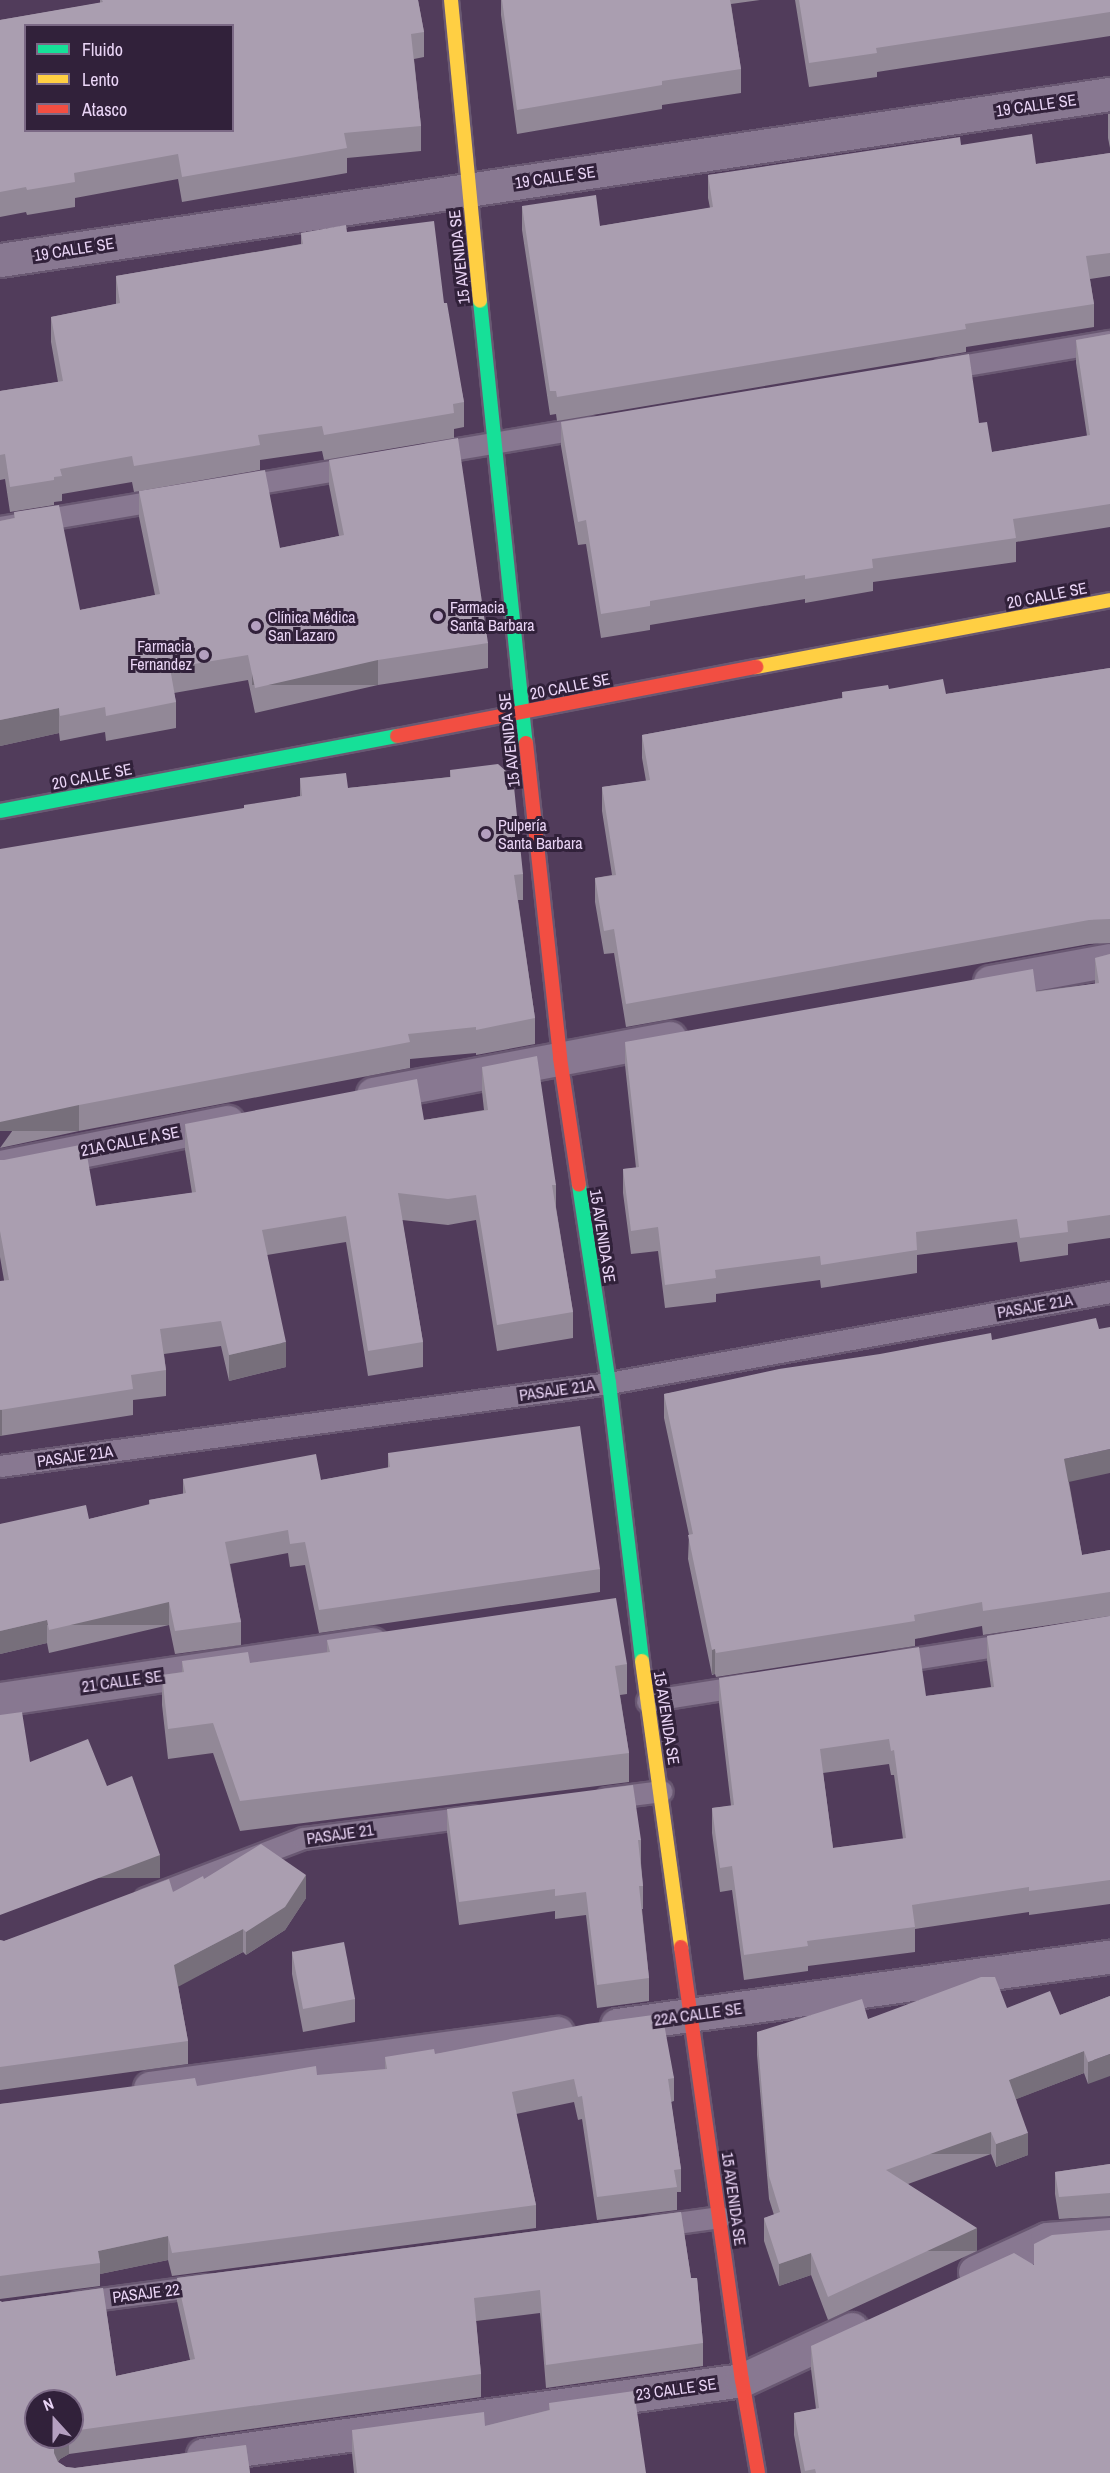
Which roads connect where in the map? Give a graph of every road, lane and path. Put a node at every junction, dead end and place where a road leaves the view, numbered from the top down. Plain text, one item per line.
1 (451, 0) edge
2 (1110, 94) edge
3 (469, 190) junction
4 (0, 260) edge
5 (1110, 341) edge
6 (924, 372) edge
7 (610, 424) edge
8 (494, 443) junction
9 (411, 457) edge
10 (376, 463) edge
11 (223, 489) edge
12 (188, 495) edge
13 (0, 527) edge
14 (1110, 600) edge
15 (522, 712) junction
16 (0, 811) edge
17 (1110, 960) edge
18 (958, 987) edge
19 (700, 1033) edge
20 (560, 1058) junction
21 (338, 1101) edge
22 (256, 1117) edge
23 (0, 1167) edge
24 (1110, 1292) edge
25 (609, 1383) junction
26 (0, 1465) edge
27 (635, 1606) junction
28 (600, 1611) edge
29 (400, 1640) edge
30 (1029, 1641) edge
31 (879, 1665) edge
32 (763, 1683) edge
33 (0, 1699) edge
34 (647, 1701) junction
35 (662, 1791) junction
36 (581, 1802) edge
37 (500, 1812) edge
38 (123, 1906) edge
39 (1110, 1957) edge
40 (691, 2015) junction
41 (122, 2092) edge
42 (720, 2217) junction
43 (637, 2228) edge
44 (1110, 2234) edge
45 (224, 2283) edge
46 (952, 2283) edge
47 (59, 2304) edge
48 (879, 2317) edge
49 (742, 2380) junction
50 (178, 2458) edge
51 (758, 2473) edge

1 - 3 street, 15 AVENIDA SE
2 - 3 street, 19 CALLE SE
3 - 4 street, 19 CALLE SE
3 - 8 street, 15 AVENIDA SE
5 - 6 lane
7 - 8 lane
8 - 9 lane
8 - 15 street, 15 AVENIDA SE
10 - 11 lane
12 - 13 lane
14 - 15 street, 20 CALLE SE
15 - 16 street, 20 CALLE SE
15 - 20 street, 15 AVENIDA SE
17 - 18 street
19 - 20 street
20 - 21 street
20 - 25 street, 15 AVENIDA SE
22 - 23 street, 21A CALLE A SE
24 - 25 lane, PASAJE 21A
25 - 26 lane, PASAJE 21A
25 - 27 street, 15 AVENIDA SE
27 - 28 street
27 - 34 street, 15 AVENIDA SE
29 - 33 street, 21 CALLE SE
30 - 31 lane
32 - 34 lane
34 - 35 street, 15 AVENIDA SE
35 - 36 lane
35 - 40 street, 15 AVENIDA SE
37 - 38 lane, PASAJE 21
39 - 40 street, 22A CALLE SE
40 - 41 street, 22A CALLE SE
40 - 42 street, 15 AVENIDA SE
42 - 43 lane
42 - 49 street, 15 AVENIDA SE
44 - 46 street
45 - 47 lane, PASAJE 22
48 - 49 street, 23 CALLE SE
49 - 50 street, 23 CALLE SE
49 - 51 street, 15 AVENIDA SE

